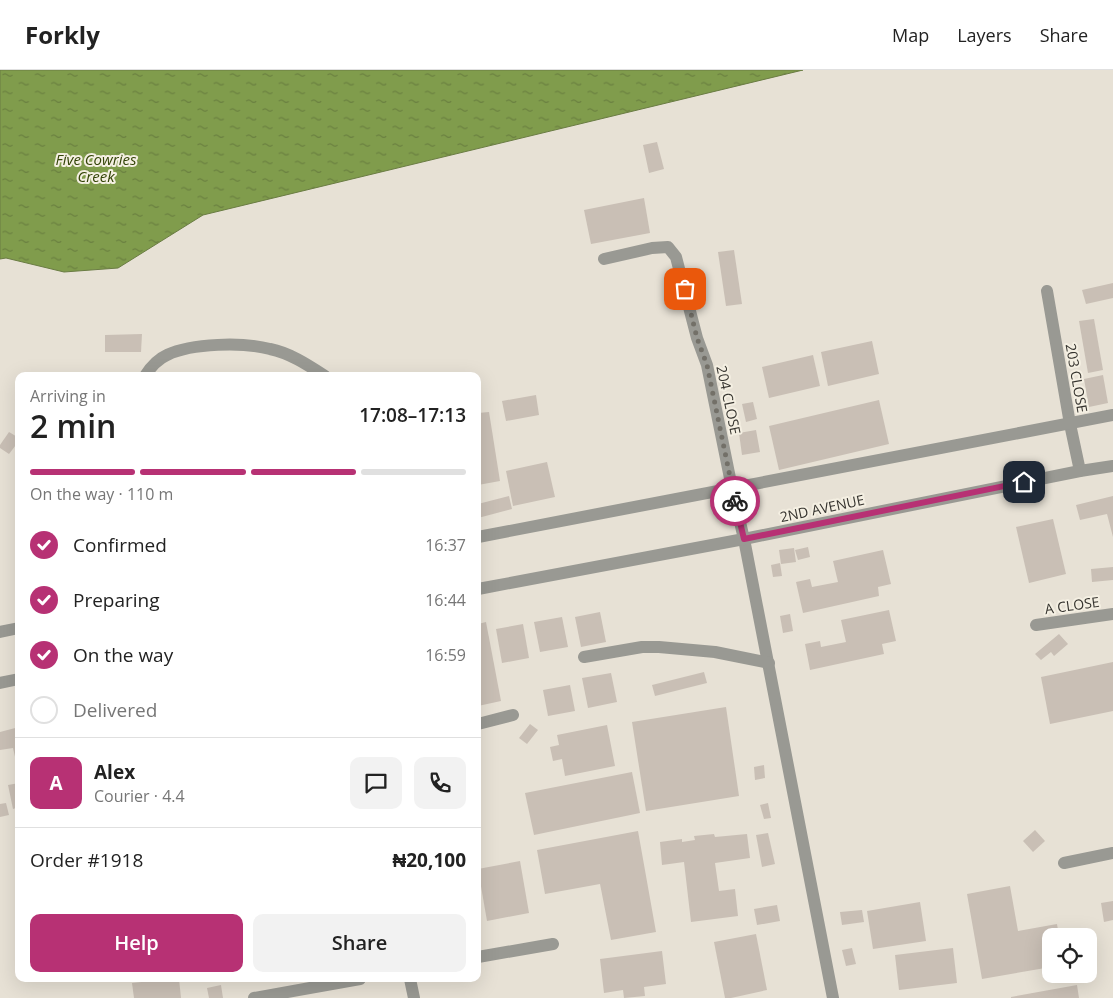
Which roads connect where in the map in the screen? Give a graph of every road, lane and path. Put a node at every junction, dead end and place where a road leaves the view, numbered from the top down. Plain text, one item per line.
1 (604, 260) dead end
2 (1046, 291) dead end
3 (148, 372) edge
4 (319, 372) edge
5 (1113, 415) edge
6 (1070, 424) junction
7 (1113, 466) edge
8 (1080, 470) junction
9 (732, 488) junction
10 (481, 536) edge
11 (744, 539) junction
12 (481, 588) edge
13 (1113, 614) edge
14 (1036, 625) dead end
15 (15, 629) edge
16 (0, 632) edge
17 (584, 657) dead end
18 (769, 662) junction
19 (15, 680) edge
20 (0, 682) edge
21 (513, 715) dead end
22 (481, 723) edge
23 (1113, 853) edge
24 (1064, 863) dead end
25 (553, 944) dead end
26 (481, 956) edge
27 (343, 982) edge
28 (411, 982) edge
29 (254, 998) edge
30 (414, 998) edge
31 (832, 998) edge

1 - 9 street, 204 CLOSE
2 - 6 street, 203 CLOSE
3 - 4 street
5 - 6 street
6 - 8 street, 203 CLOSE
6 - 9 street
7 - 8 street, 2ND AVENUE
8 - 11 street, 2ND AVENUE
9 - 10 street
9 - 11 street, 204 CLOSE
11 - 12 street, 2ND AVENUE
11 - 18 street, 204 CLOSE
13 - 14 street, A CLOSE
15 - 16 street
17 - 18 street
18 - 31 street, 204 CLOSE
19 - 20 street
21 - 22 street
23 - 24 street
25 - 26 street
27 - 29 street
28 - 30 street

